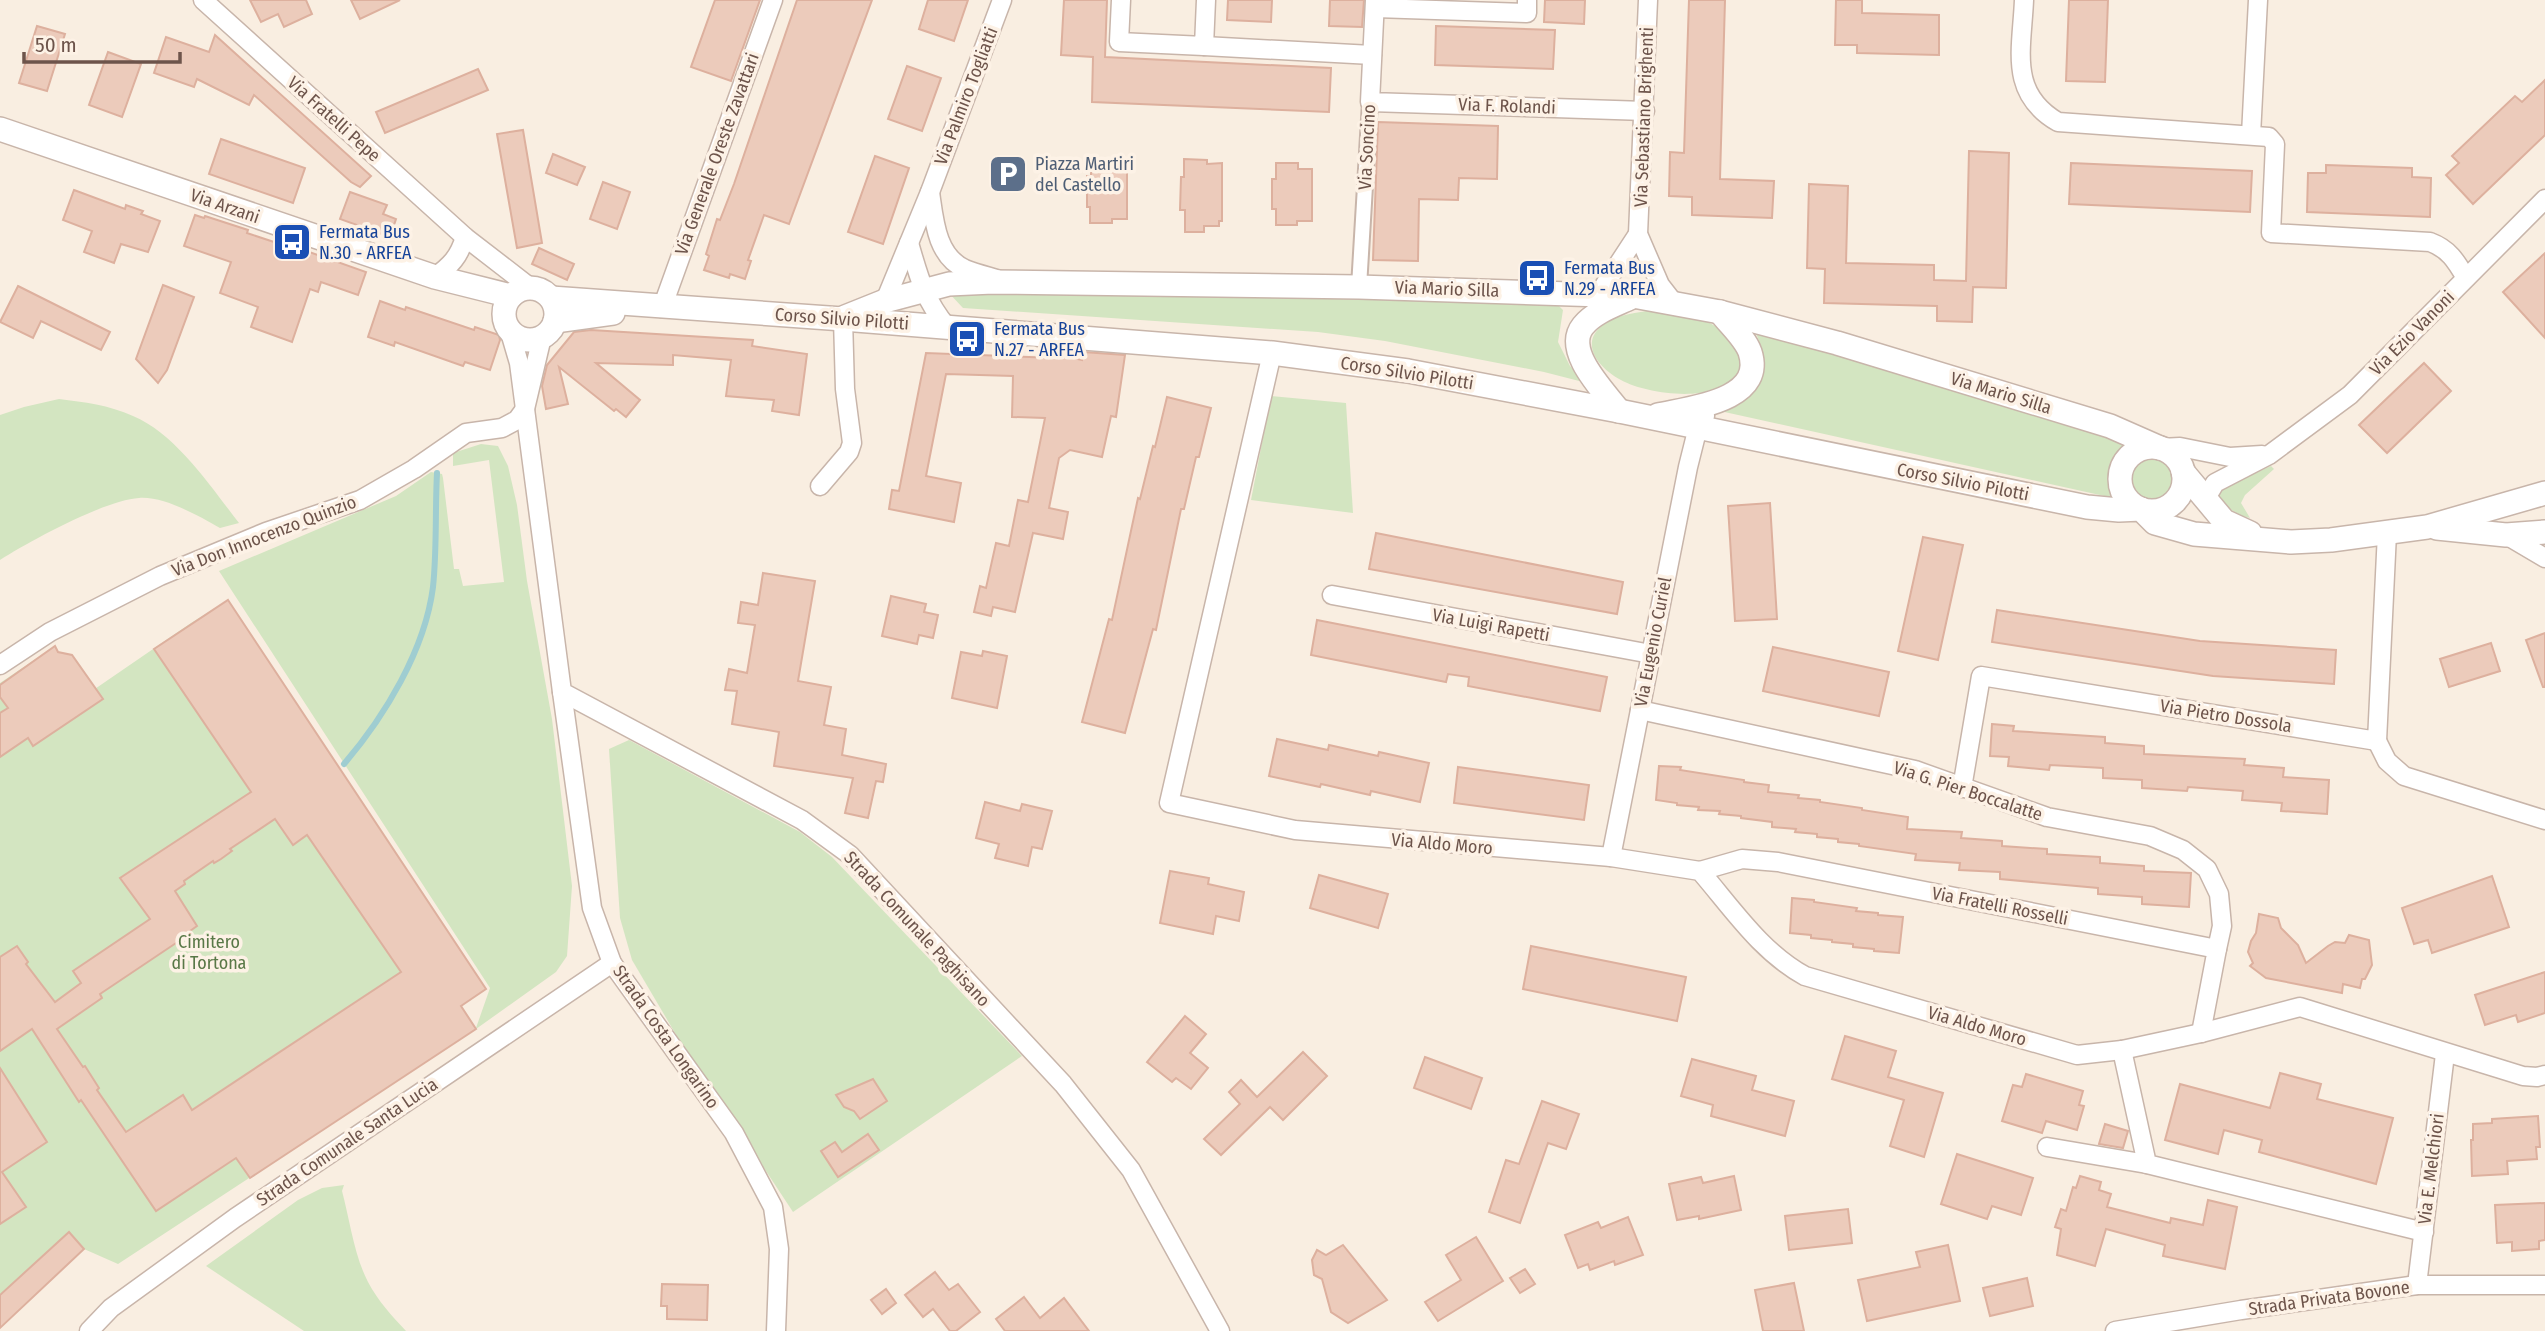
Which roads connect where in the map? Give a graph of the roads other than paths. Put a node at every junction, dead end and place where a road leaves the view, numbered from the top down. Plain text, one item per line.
1 (203, 0) edge
2 (773, 0) edge
3 (1002, 0) edge
4 (1121, 0) edge
5 (1206, 0) edge
6 (1527, 0) edge
7 (1648, 0) edge
8 (2024, 0) edge
9 (2258, 0) edge
10 (1375, 4) edge
11 (1204, 46) junction
12 (1372, 55) junction
13 (1370, 102) junction
14 (1645, 111) junction
15 (0, 129) edge
16 (2251, 135) junction
17 (930, 192) junction
18 (2545, 199) edge
19 (1638, 234) junction
20 (465, 237) junction
21 (909, 243) junction
22 (2466, 278) junction
23 (443, 279) junction
24 (1007, 282) junction
25 (1359, 286) junction
26 (923, 291) junction
27 (1598, 295) junction
28 (1633, 296) junction
29 (885, 301) junction
30 (1674, 303) junction
31 (662, 307) junction
32 (528, 310) junction
33 (1720, 312) junction
34 (842, 319) junction
35 (947, 327) junction
36 (1272, 353) junction
37 (1714, 402) junction
38 (525, 409) junction
39 (1619, 411) junction
40 (1648, 417) junction
41 (1698, 427) junction
42 (2160, 448) junction
43 (2269, 455) junction
44 (2183, 472) junction
45 (820, 486) dead end
46 (2537, 496) edge
47 (2208, 503) junction
48 (2141, 509) junction
49 (2427, 527) junction
50 (2387, 533) junction
51 (2538, 533) edge
52 (2505, 535) junction
53 (2269, 541) junction
54 (2545, 558) edge
55 (1332, 595) dead end
56 (1651, 654) junction
57 (0, 665) edge
58 (562, 692) junction
59 (1640, 710) junction
60 (2377, 741) junction
61 (1962, 788) junction
62 (2545, 820) edge
63 (1611, 857) junction
64 (1700, 871) junction
65 (2217, 949) junction
66 (612, 963) junction
67 (2201, 1033) junction
68 (2122, 1050) junction
69 (2445, 1054) junction
70 (2545, 1075) edge
71 (2047, 1147) dead end
72 (2147, 1164) junction
73 (2424, 1232) junction
74 (2417, 1285) junction
75 (2545, 1285) edge
76 (89, 1331) edge
77 (776, 1331) edge
78 (1220, 1331) edge
79 (2115, 1331) edge

1 - 20 street, Via Fratelli Pepe
2 - 31 street, Via Generale Oreste Zavattari
3 - 17 street, Via Palmiro Togliatti
4 - 11 street
5 - 11 street
6 - 10 street, Via Soncino
7 - 14 street, Via Sebastiano Brighenti
8 - 16 street
9 - 16 street
10 - 12 street, Via Soncino
11 - 12 street
12 - 13 street, Via Soncino
13 - 14 street, Via F. Rolandi
13 - 25 street, Via Soncino
14 - 19 street, Via Sebastiano Brighenti
15 - 23 street, Via Arzani
16 - 22 street
17 - 21 street, Via Palmiro Togliatti
17 - 24 street, Via Palmiro Togliatti
18 - 22 street, Via Ezio Vanoni
19 - 27 street
19 - 30 street
20 - 23 street
20 - 32 street, Via Fratelli Pepe
21 - 26 street
21 - 29 street, Via Palmiro Togliatti
22 - 43 street, Via Ezio Vanoni
23 - 32 street, Via Arzani
24 - 25 street, Via Mario Silla
24 - 26 street, Via Mario Silla
25 - 27 street, Via Mario Silla
26 - 29 street, Via Mario Silla
26 - 35 street
27 - 28 street, Via Mario Silla
28 - 30 street, Via Mario Silla
28 - 39 street
29 - 34 street, Via Mario Silla
30 - 33 street, Via Mario Silla
31 - 32 street, Corso Silvio Pilotti
31 - 34 street, Corso Silvio Pilotti
32 - 38 street
32 - 38 street
33 - 37 street
33 - 42 street, Via Mario Silla
34 - 35 street, Corso Silvio Pilotti
34 - 45 street
35 - 36 street, Corso Silvio Pilotti
36 - 39 street, Corso Silvio Pilotti
36 - 63 street, Via Aldo Moro
37 - 40 street
37 - 41 street
38 - 57 street, Via Don Innocenzo Quinzio
38 - 58 street
39 - 40 street, Corso Silvio Pilotti
40 - 41 street, Corso Silvio Pilotti
41 - 48 street, Corso Silvio Pilotti
41 - 56 street, Via Eugenio Curiel
42 - 43 street
42 - 44 street
42 - 48 street
43 - 47 street, Via Ezio Vanoni
44 - 47 street
44 - 48 street, Corso Silvio Pilotti
46 - 49 street
46 - 51 street
47 - 53 street
48 - 53 street
49 - 50 street
49 - 52 street
50 - 53 street
50 - 60 street
51 - 52 street
52 - 54 street
55 - 56 street, Via Luigi Rapetti
56 - 59 street, Via Eugenio Curiel
58 - 66 street, Strada Costa Longarino
58 - 78 street, Strada Comunale Paghisano
59 - 61 street, Via G. Pier Boccalatte
59 - 63 street, Via Eugenio Curiel
60 - 61 street, Via Pietro Dossola
60 - 62 street
61 - 65 street, Via G. Pier Boccalatte
63 - 64 street, Via Aldo Moro
64 - 65 street, Via Fratelli Rosselli
64 - 68 street, Via Aldo Moro
65 - 67 street
66 - 76 street, Strada Comunale Santa Lucia
66 - 77 street, Strada Costa Longarino
67 - 68 street, Via Aldo Moro
67 - 69 street, Via Aldo Moro
68 - 72 street
69 - 70 street, Via Aldo Moro
69 - 73 street, Via E. Melchiori
71 - 72 street
72 - 73 street
73 - 74 street, Via E. Melchiori
74 - 75 street, Strada Privata Bovone
74 - 79 street, Strada Privata Bovone

